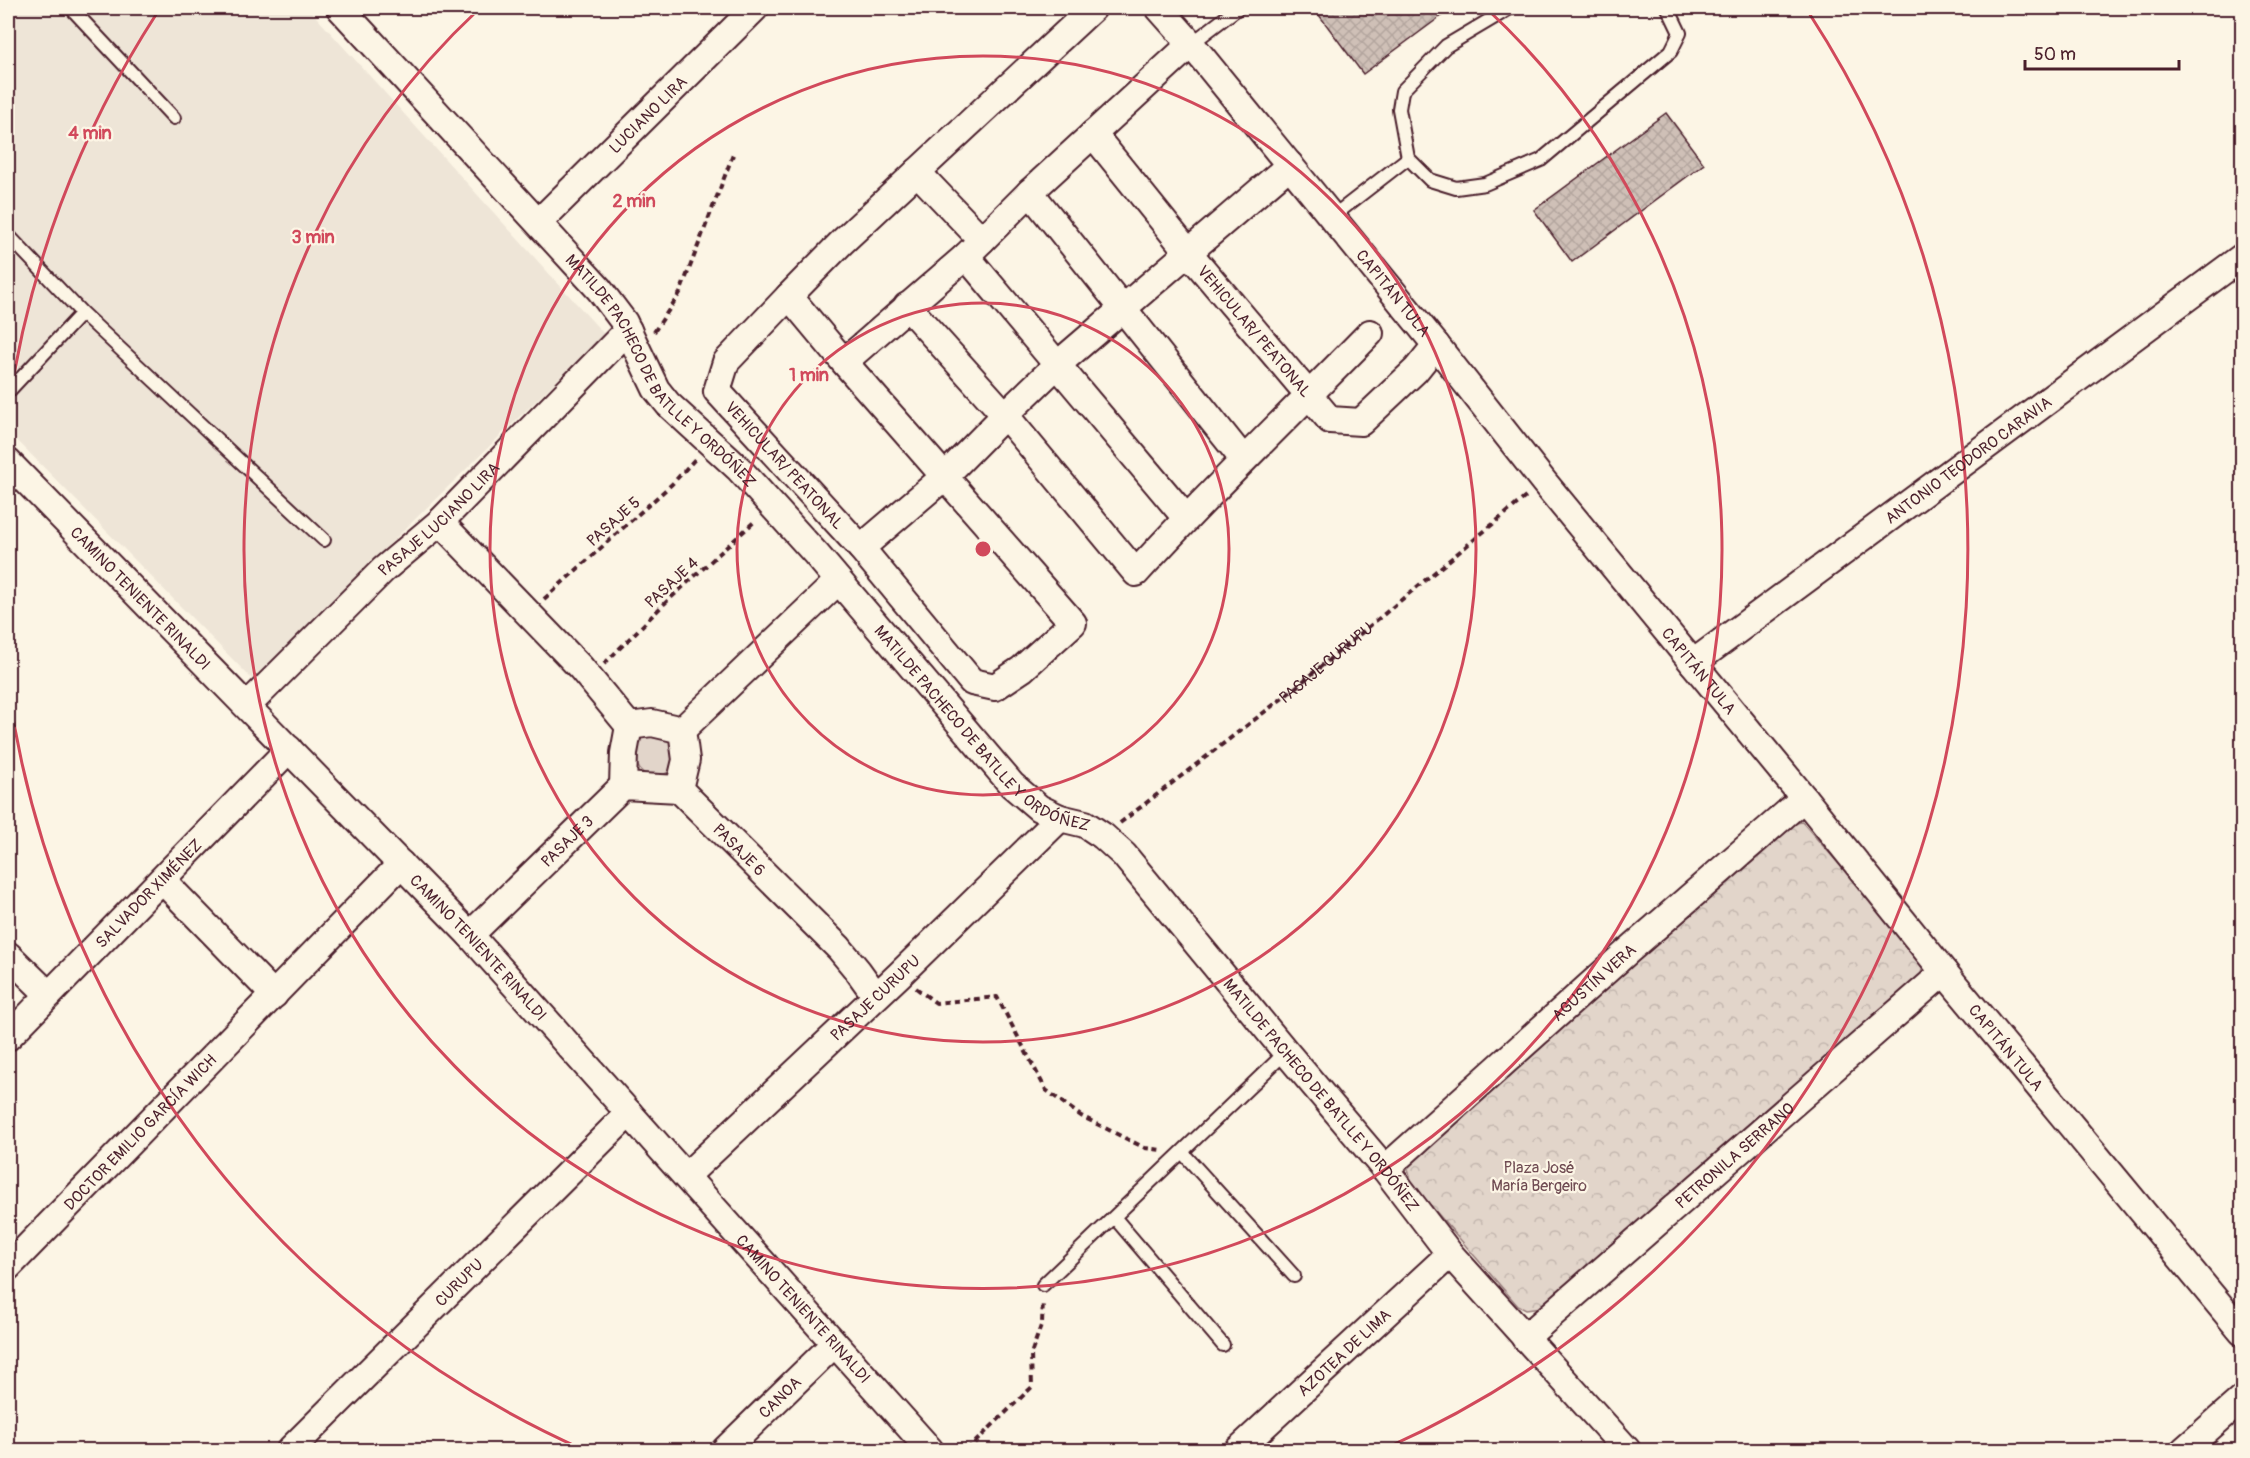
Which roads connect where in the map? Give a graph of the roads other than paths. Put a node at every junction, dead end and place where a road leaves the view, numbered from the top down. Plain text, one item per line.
1 (70, 8) edge
2 (340, 8) edge
3 (755, 8) edge
4 (1094, 8) edge
5 (1160, 8) edge
6 (1238, 8) edge
7 (1509, 8) edge
8 (1668, 8) edge
9 (1191, 44) junction
10 (174, 118) dead end
11 (1093, 134) junction
12 (1408, 158) junction
13 (1290, 165) junction
14 (916, 172) junction
15 (1030, 192) junction
16 (1332, 218) junction
17 (539, 222) junction
18 (8, 234) edge
19 (974, 248) junction
20 (1188, 252) junction
21 (2242, 257) edge
22 (789, 296) junction
23 (907, 306) junction
24 (1123, 309) junction
25 (82, 313) junction
26 (628, 330) junction
27 (1370, 333) dead end
28 (1436, 345) junction
29 (844, 362) junction
30 (1057, 365) junction
31 (8, 392) edge
32 (1310, 396) junction
33 (1005, 416) junction
34 (1243, 459) junction
35 (8, 462) edge
36 (944, 477) junction
37 (1186, 518) junction
38 (440, 522) junction
39 (324, 540) dead end
40 (861, 548) junction
41 (838, 581) junction
42 (1693, 663) junction
43 (247, 706) junction
44 (629, 726) junction
45 (682, 730) junction
46 (289, 749) junction
47 (623, 786) junction
48 (679, 789) junction
49 (1804, 798) junction
50 (1060, 818) junction
51 (401, 864) junction
52 (162, 880) junction
53 (470, 935) junction
54 (8, 955) edge
55 (1944, 972) junction
56 (48, 994) junction
57 (274, 995) junction
58 (876, 996) junction
59 (8, 1037) edge
60 (1286, 1052) junction
61 (630, 1113) junction
62 (1182, 1152) junction
63 (1385, 1168) junction
64 (686, 1176) junction
65 (1114, 1217) junction
66 (1450, 1254) junction
67 (8, 1268) edge
68 (1294, 1276) dead end
69 (1043, 1285) road end
70 (2242, 1332) edge
71 (1525, 1338) junction
72 (834, 1344) junction
73 (1223, 1345) dead end
74 (2242, 1399) edge
75 (290, 1450) edge
76 (724, 1450) edge
77 (930, 1450) edge
78 (1238, 1450) edge
79 (1627, 1450) edge
80 (2184, 1450) edge

1 - 10 lane
2 - 17 street, MATILDE PACHECO DE BATLLE Y ORDÓÑEZ
3 - 17 street, LUCIANO LIRA
4 - 14 street, VEHICULAR/ PEATONAL
5 - 9 street, CAPITÁN TULA
6 - 9 lane
7 - 12 lane
8 - 12 lane
9 - 11 street
9 - 13 street, CAPITÁN TULA
11 - 15 street
11 - 20 street, VEHICULAR/ PEATONAL
12 - 16 lane
13 - 16 street, CAPITÁN TULA
13 - 20 street
14 - 19 street
14 - 22 street, VEHICULAR/ PEATONAL
15 - 19 street
15 - 24 street
16 - 28 street, CAPITÁN TULA
17 - 26 street, MATILDE PACHECO DE BATLLE Y ORDÓÑEZ
18 - 25 lane
19 - 23 street
19 - 30 street
20 - 24 street
20 - 32 street, VEHICULAR/ PEATONAL
21 - 42 street, ANTONIO TEODORO CARAVIA
22 - 29 street, VEHICULAR/ PEATONAL
22 - 40 street, VEHICULAR/ PEATONAL
23 - 29 street
23 - 33 street
24 - 30 street
24 - 34 street
25 - 31 lane
25 - 39 lane
26 - 38 street, PASAJE LUCIANO LIRA
26 - 41 street, MATILDE PACHECO DE BATLLE Y ORDÓÑEZ
27 - 32 street
28 - 32 street, VEHICULAR/ PEATONAL
28 - 42 street, CAPITÁN TULA
29 - 36 street, VEHICULAR/ PEATONAL
30 - 33 street
30 - 37 street
32 - 34 street
33 - 36 street
33 - 37 street
34 - 37 street
35 - 43 street, CAMINO TENIENTE RINALDI
36 - 40 street
36 - 40 street, VEHICULAR/ PEATONAL
38 - 43 street, PASAJE LUCIANO LIRA
38 - 44 street
41 - 45 street
41 - 50 street, MATILDE PACHECO DE BATLLE Y ORDÓÑEZ
42 - 49 street, CAPITÁN TULA
43 - 46 street, CAMINO TENIENTE RINALDI
44 - 45 street
44 - 47 street
45 - 48 street
46 - 51 street, CAMINO TENIENTE RINALDI
46 - 52 street, SALVADOR XIMÉNEZ
47 - 48 street
47 - 53 street, PASAJE 3
48 - 58 street, PASAJE 6
49 - 55 street, CAPITÁN TULA
49 - 63 street, AGUSTÍN VERA
50 - 58 street, PASAJE CURUPU
50 - 60 street, MATILDE PACHECO DE BATLLE Y ORDÓÑEZ
51 - 53 street, CAMINO TENIENTE RINALDI
51 - 57 street, DOCTOR EMILIO GARCÍA WICH
52 - 56 street, SALVADOR XIMÉNEZ
52 - 57 street
53 - 61 street, CAMINO TENIENTE RINALDI
54 - 56 street
55 - 70 street, CAPITÁN TULA
55 - 71 street, PETRONILA SERRANO
56 - 59 street, SALVADOR XIMÉNEZ
57 - 67 street, DOCTOR EMILIO GARCÍA WICH
58 - 64 street, PASAJE CURUPU
60 - 62 lane
60 - 63 street, MATILDE PACHECO DE BATLLE Y ORDÓÑEZ
61 - 64 street, CAMINO TENIENTE RINALDI
61 - 75 street, CURUPU
62 - 65 lane
62 - 68 lane
63 - 66 street, MATILDE PACHECO DE BATLLE Y ORDÓÑEZ
64 - 72 street, CAMINO TENIENTE RINALDI
65 - 69 lane
65 - 73 lane
66 - 71 street, MATILDE PACHECO DE BATLLE Y ORDÓÑEZ
66 - 78 street, AZOTEA DE LIMA
71 - 79 street, MATILDE PACHECO DE BATLLE Y ORDÓÑEZ
72 - 76 street, CANOA
72 - 77 street, CAMINO TENIENTE RINALDI
74 - 80 street

